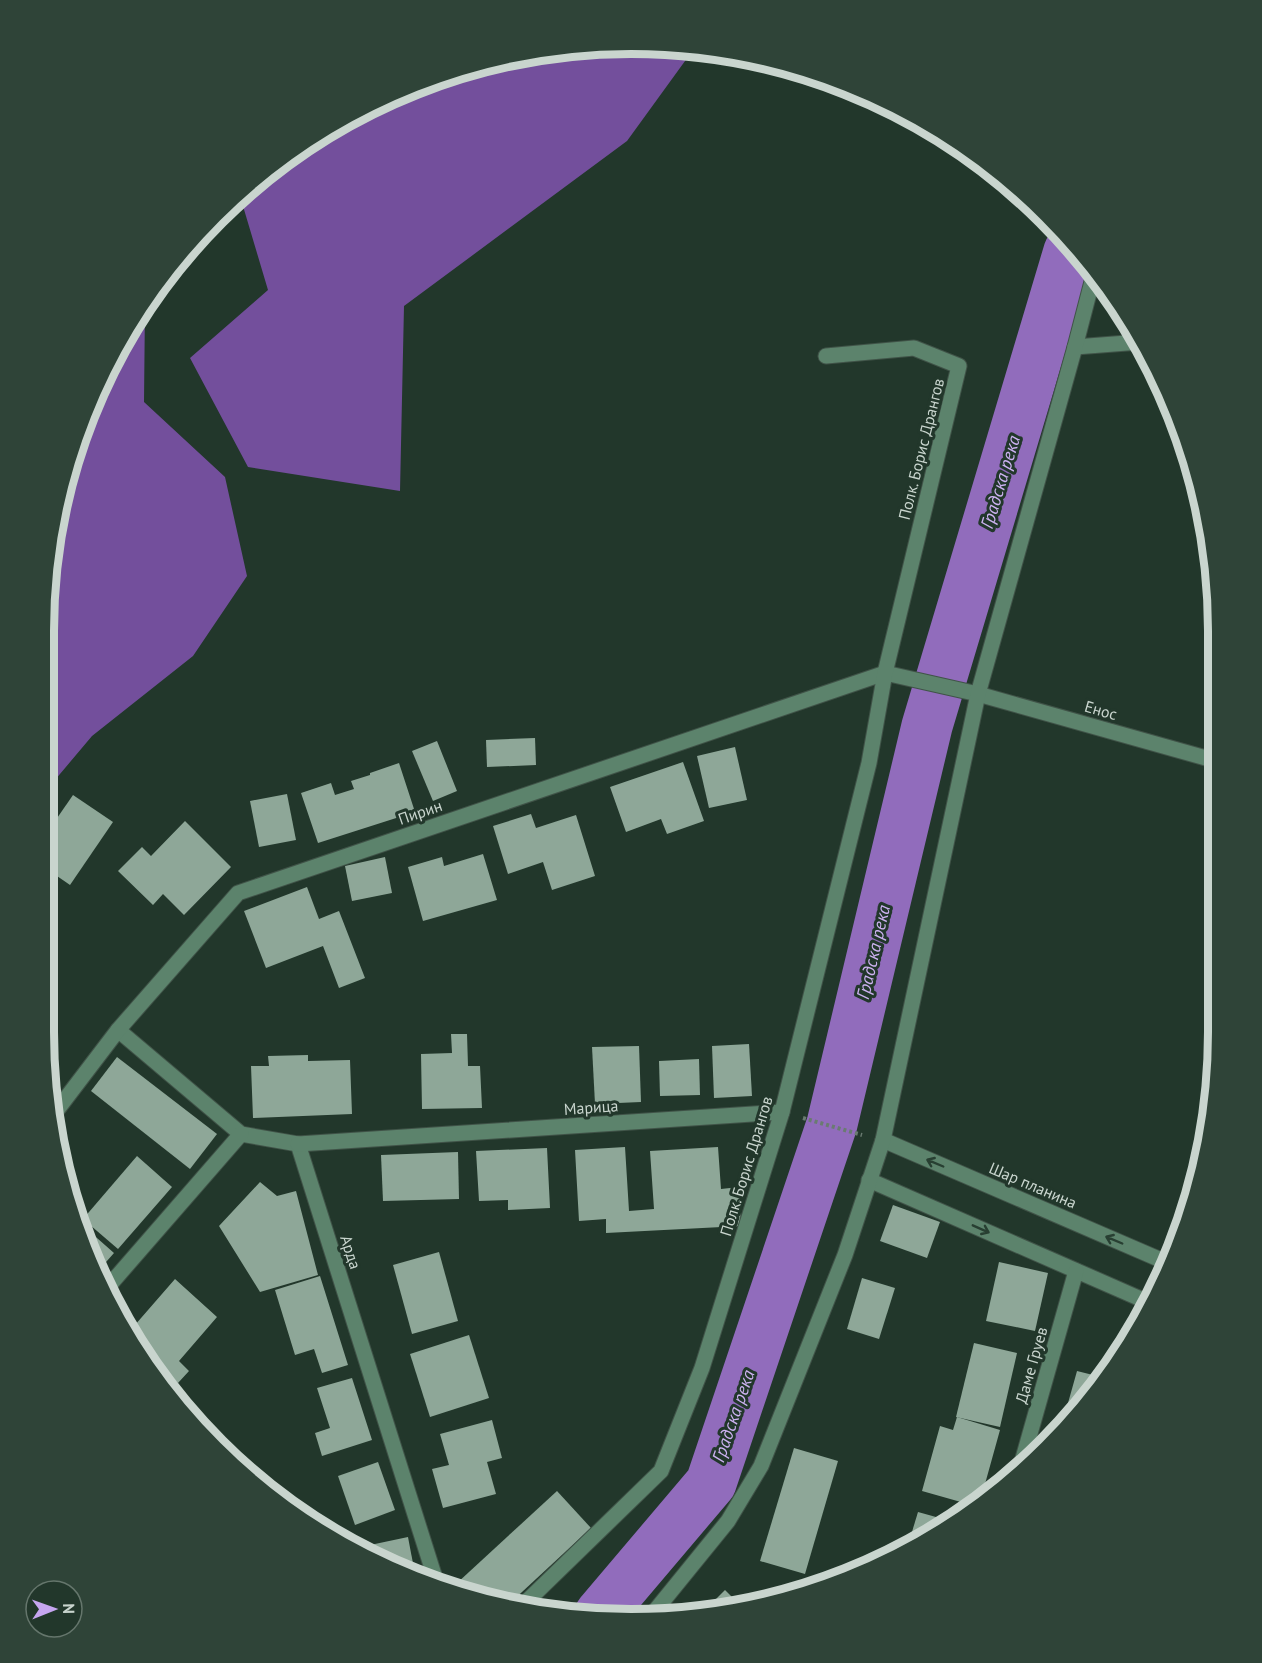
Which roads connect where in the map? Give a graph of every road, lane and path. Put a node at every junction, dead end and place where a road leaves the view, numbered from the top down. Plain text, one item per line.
1 (1092, 284) edge
2 (1131, 343) edge
3 (1076, 347) junction
4 (826, 356) dead end
5 (885, 673) junction
6 (978, 694) junction
7 (1208, 758) edge
8 (118, 1030) junction
9 (59, 1107) edge
10 (782, 1112) junction
11 (241, 1134) junction
12 (884, 1140) junction
13 (298, 1144) junction
14 (870, 1180) junction
15 (1161, 1260) edge
16 (1076, 1271) junction
17 (112, 1282) edge
18 (1142, 1299) edge
19 (1024, 1454) edge
20 (434, 1574) edge
21 (529, 1600) edge
22 (657, 1608) edge

1 - 3 street
2 - 3 street
3 - 6 street
4 - 5 street, Полк. Борис Дрангов
5 - 6 street
5 - 8 street, Пирин
5 - 10 street, Полк. Борис Дрангов
6 - 7 street, Енос
6 - 12 street
8 - 9 street, Пирин
8 - 11 street
10 - 12 path
10 - 13 street, Марица
10 - 21 street, Полк. Борис Дрангов
11 - 13 street
11 - 17 street
12 - 14 street
15 -> 12 street, Шар планина
13 - 20 street, Арда
14 -> 16 street
14 - 22 street
16 - 18 street
16 - 19 street, Даме Груев

